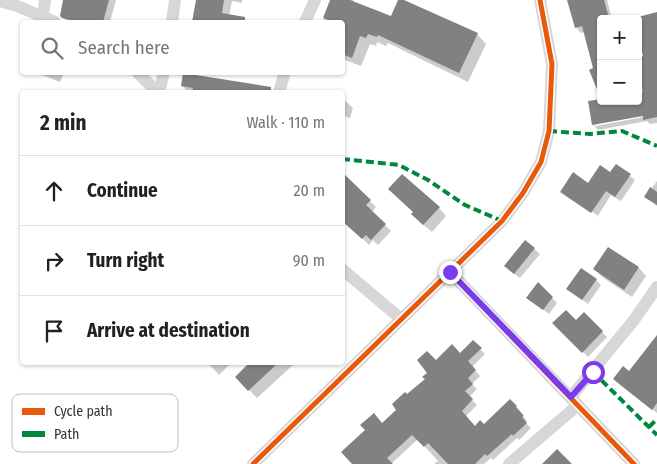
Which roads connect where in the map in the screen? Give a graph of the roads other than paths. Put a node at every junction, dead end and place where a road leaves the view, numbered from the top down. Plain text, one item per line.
1 (44, 0) edge
2 (175, 0) edge
3 (315, 0) edge
4 (540, 0) edge
5 (0, 1) edge
6 (43, 16) junction
7 (51, 20) edge
8 (172, 20) edge
9 (306, 20) edge
10 (140, 75) edge
11 (163, 75) edge
12 (284, 75) edge
13 (156, 90) edge
14 (159, 90) edge
15 (280, 90) edge
16 (345, 272) edge
17 (450, 272) junction
18 (657, 287) edge
19 (401, 319) junction
20 (575, 401) junction
21 (253, 464) edge
22 (509, 464) edge
23 (634, 464) edge

1 - 6 street
2 - 8 street
3 - 9 street
4 - 17 street
5 - 6 street
6 - 7 street
10 - 13 street
11 - 14 street
12 - 15 street
16 - 19 street
17 - 19 street
17 - 20 street
18 - 20 street
19 - 21 street
20 - 22 street
20 - 23 street

